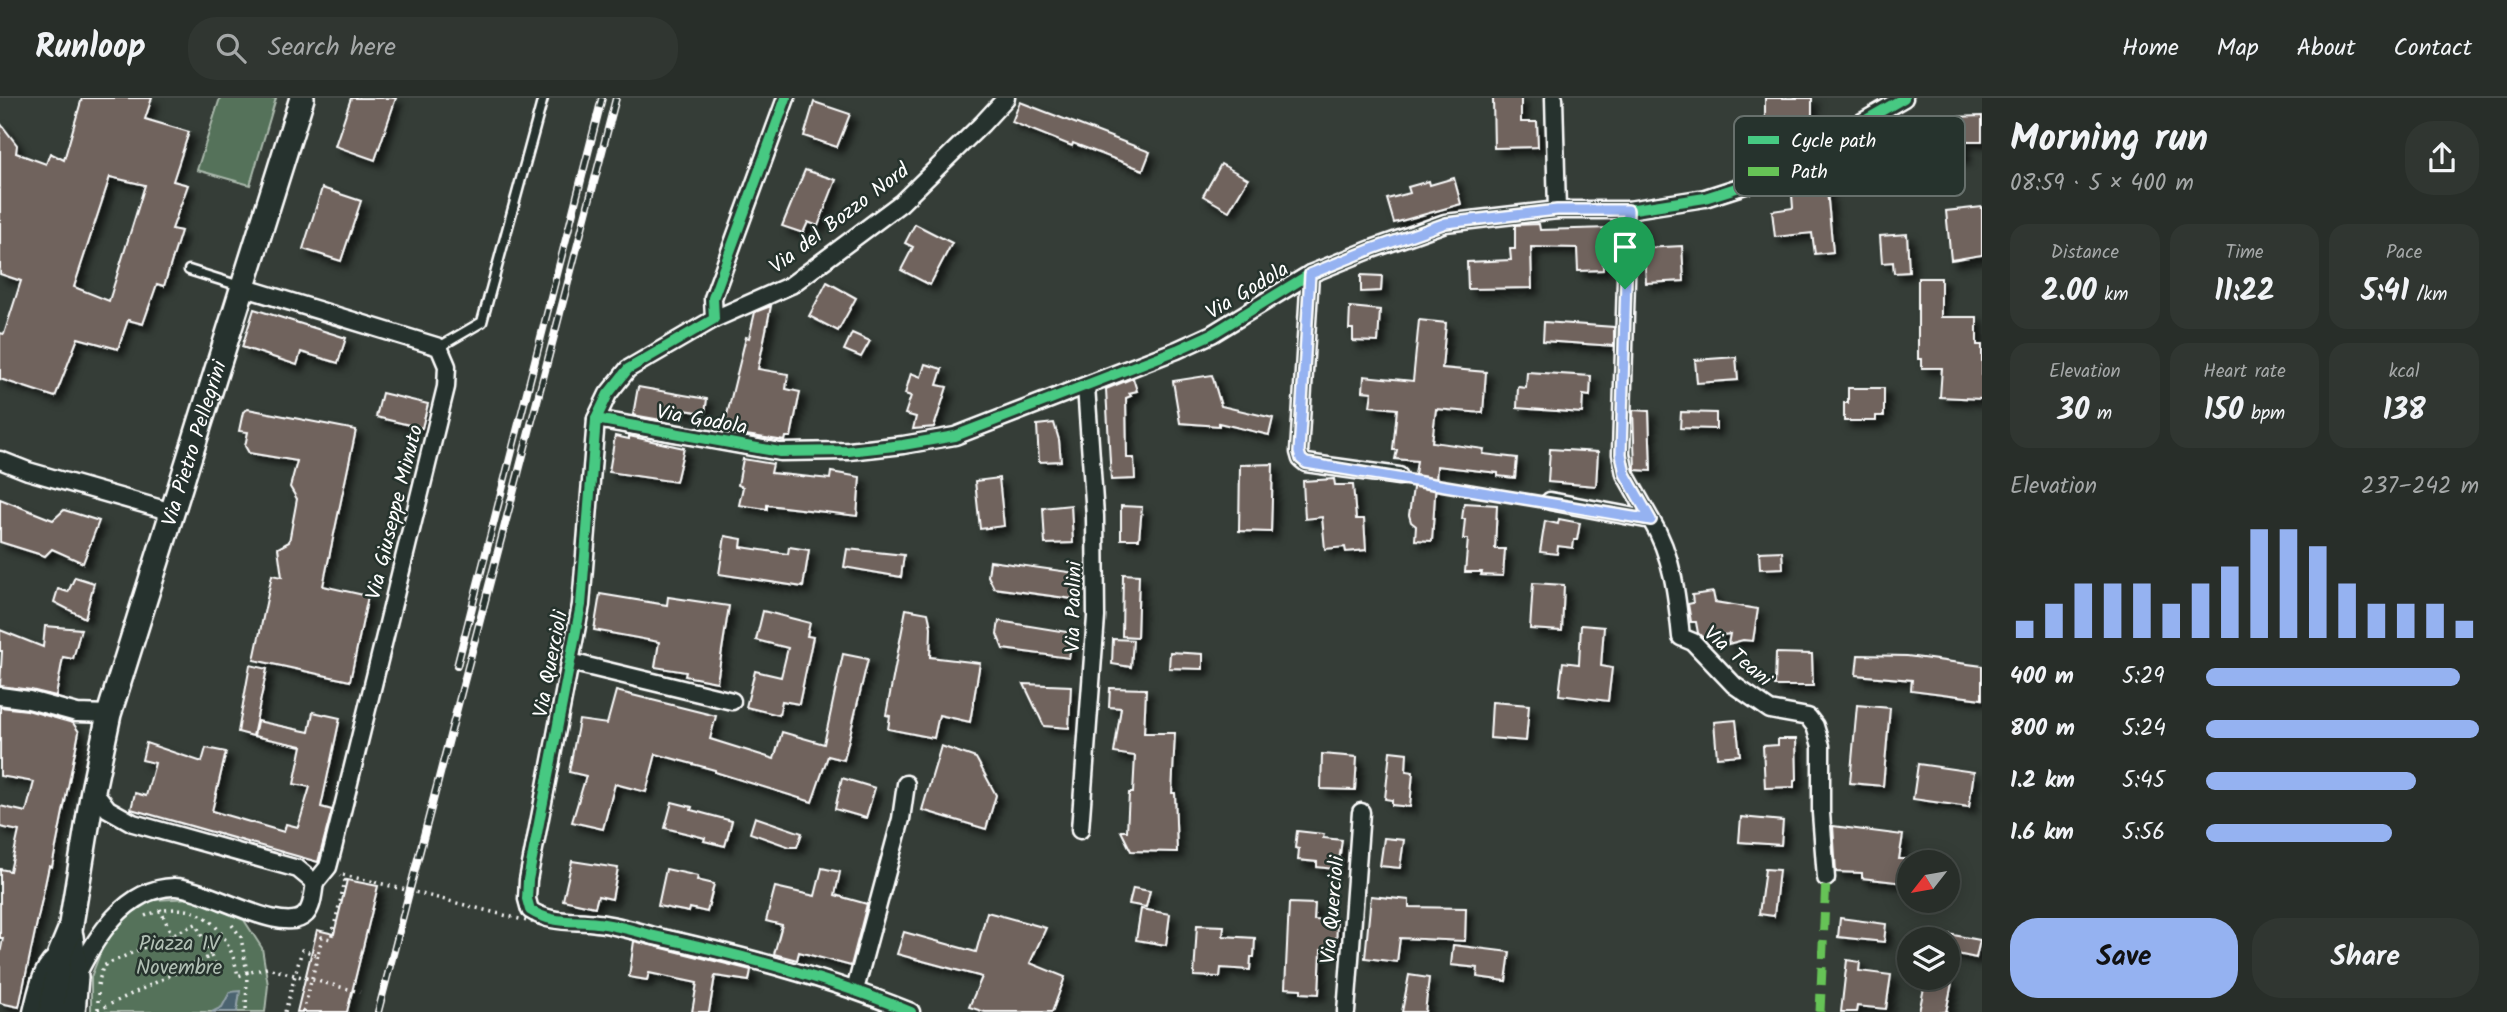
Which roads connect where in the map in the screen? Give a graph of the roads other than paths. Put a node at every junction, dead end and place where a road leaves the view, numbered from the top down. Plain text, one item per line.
1 (302, 98) edge
2 (543, 98) edge
3 (786, 98) edge
4 (1006, 98) edge
5 (1554, 98) edge
6 (1904, 98) edge
7 (1873, 116) edge
8 (1734, 189) edge
9 (1557, 210) junction
10 (1628, 210) junction
11 (189, 270) dead end
12 (1310, 274) junction
13 (242, 287) junction
14 (712, 320) junction
15 (439, 347) junction
16 (1086, 386) junction
17 (596, 419) junction
18 (0, 460) edge
19 (1399, 476) road end
20 (1550, 501) road end
21 (172, 512) junction
22 (1651, 520) junction
23 (570, 662) junction
24 (0, 696) edge
25 (732, 701) dead end
26 (109, 714) junction
27 (906, 784) dead end
28 (93, 790) junction
29 (1361, 812) dead end
30 (1080, 830) dead end
31 (1826, 878) dead end
32 (315, 883) junction
33 (70, 930) junction
34 (60, 954) junction
35 (76, 977) junction
36 (855, 990) junction
37 (32, 1012) edge
38 (51, 1012) edge
39 (73, 1012) edge
40 (911, 1012) edge
41 (1346, 1012) edge

1 - 13 main road, Via Pietro Pellegrini
2 - 15 lane
3 - 14 street
4 - 14 street, Via del Bozzo Nord
5 - 9 street
6 - 7 street, Via Godola
8 - 10 street, Via Godola
9 - 10 street, Via Godola
9 - 12 street, Via Godola
10 - 22 street, Via Teani
11 - 13 lane
12 - 16 street, Via Godola
12 - 19 street
13 - 15 street
13 - 21 main road, Via Pietro Pellegrini
14 - 17 street, Via Quercioli
15 - 32 street, Via Giuseppe Minuto
16 - 17 street, Via Godola
16 - 30 street, Via Paolini
17 - 23 street, Via Quercioli
18 - 21 street
20 - 22 street
21 - 26 main road, Via Pietro Pellegrini
22 - 31 street, Via Teani
23 - 25 street, Via Quercioli
23 - 36 street, Via Quercioli
24 - 26 street
26 - 28 main road, Via Pietro Pellegrini
27 - 36 street
28 - 32 street
28 - 33 main road, Via Pietro Pellegrini
29 - 41 street, Via Quercioli
32 - 35 street, Via Giuseppe Minuto
33 - 34 main road
33 - 35 main road
34 - 37 street
34 - 38 main road
35 - 39 main road
36 - 40 street, Via Quercioli

